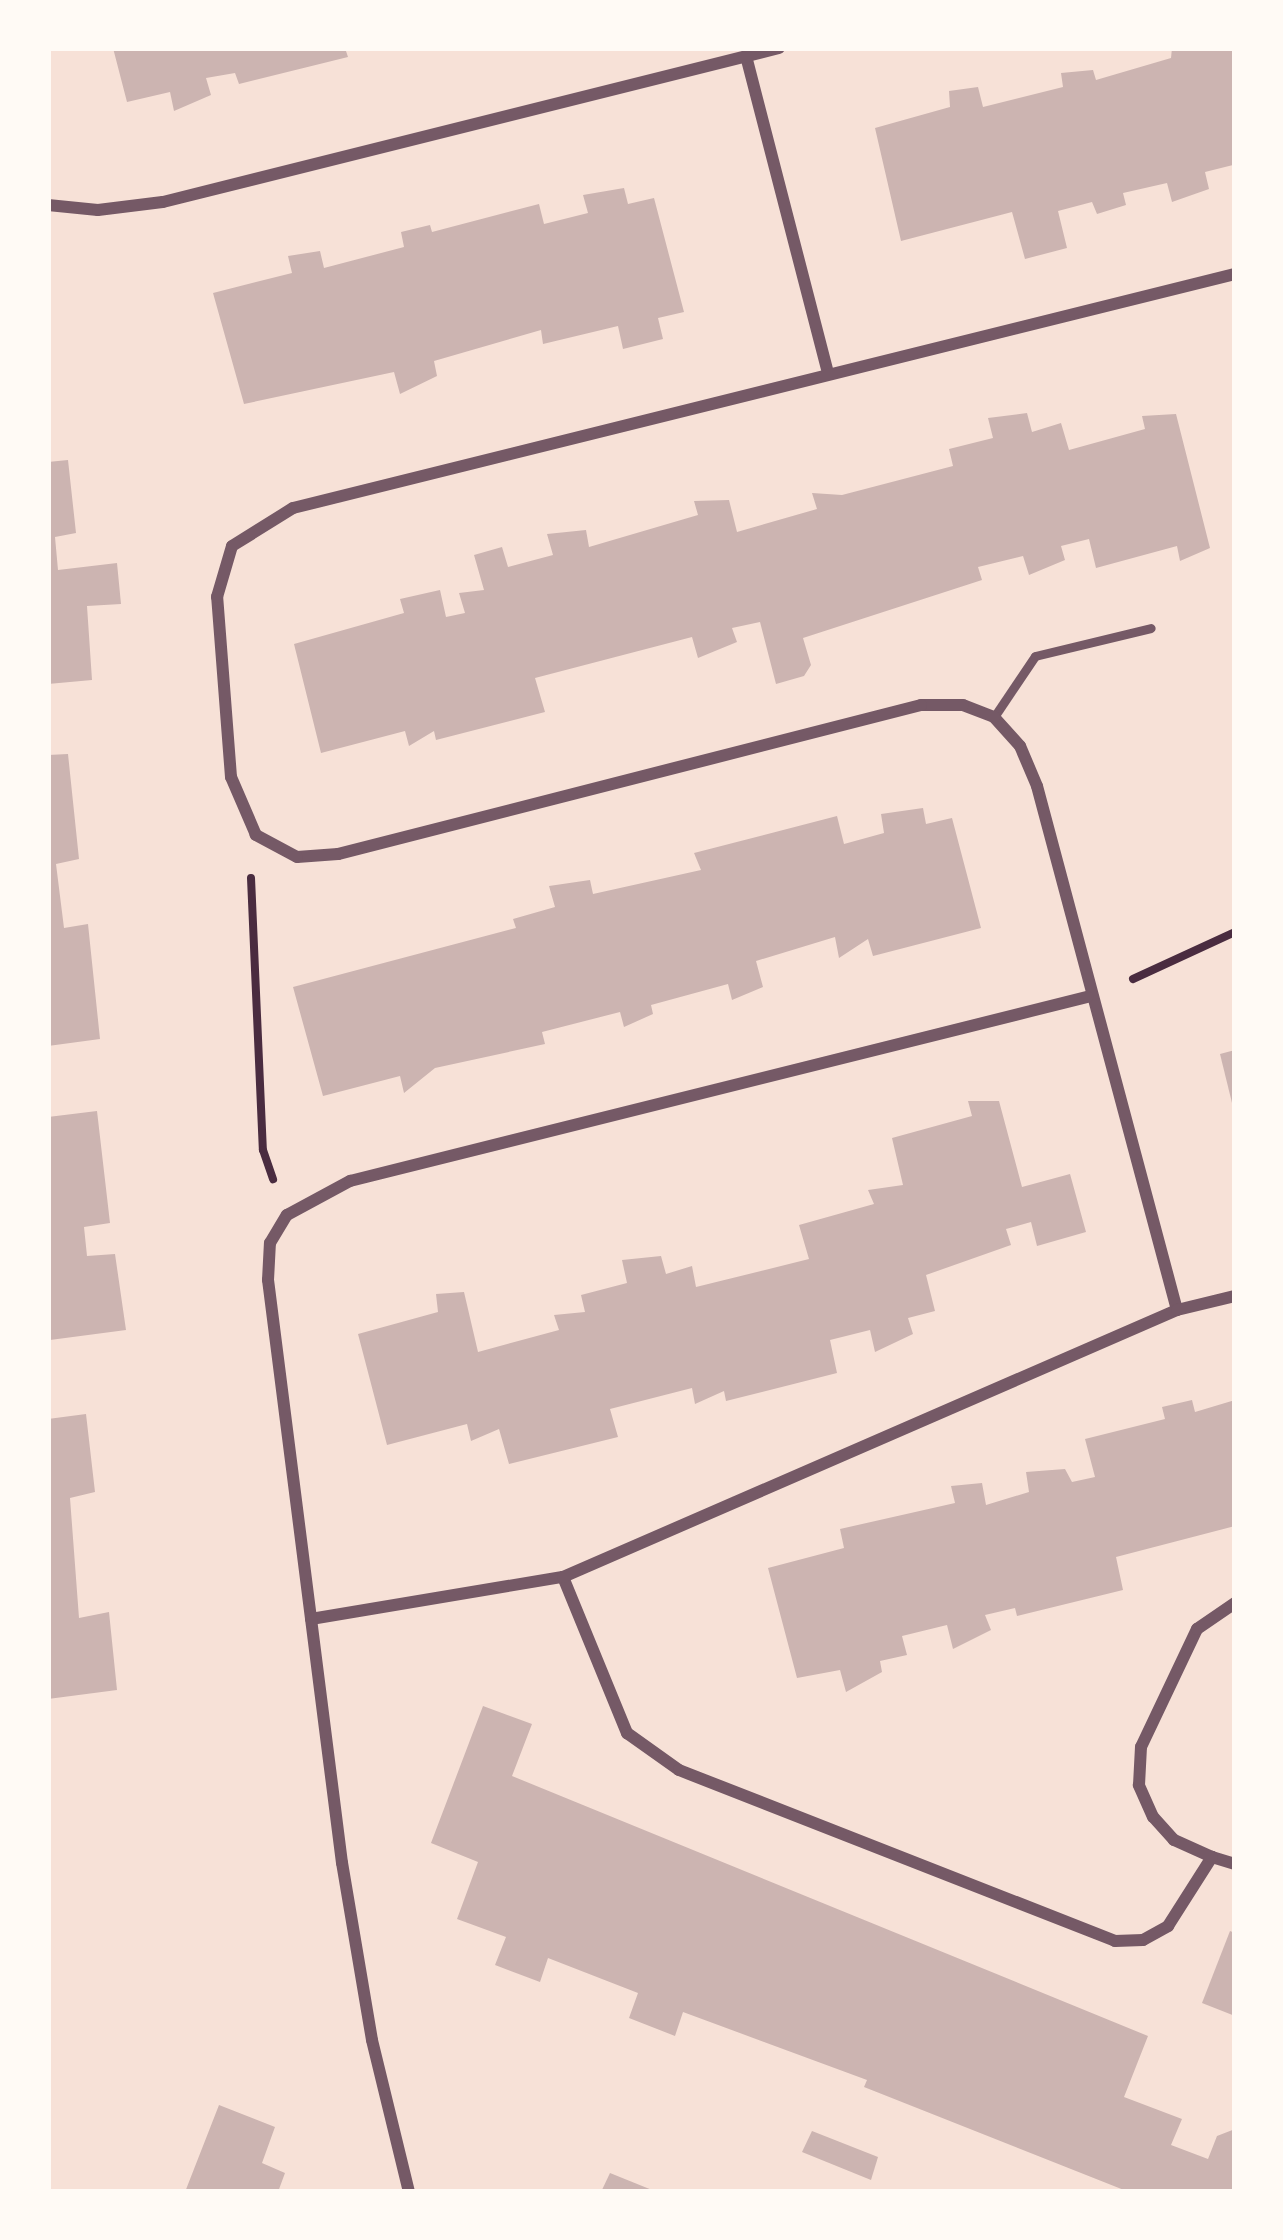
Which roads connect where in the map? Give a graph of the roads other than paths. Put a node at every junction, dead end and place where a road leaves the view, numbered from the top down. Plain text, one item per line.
1 (779, 48) edge
2 (746, 56) junction
3 (48, 205) edge
4 (1235, 274) edge
5 (828, 373) junction
6 (1151, 628) dead end
7 (994, 717) junction
8 (1087, 998) junction
9 (1235, 1296) edge
10 (1177, 1310) junction
11 (563, 1577) junction
12 (1235, 1603) edge
13 (311, 1619) junction
14 (1212, 1857) junction
15 (1235, 1864) edge
16 (409, 2192) edge

1 - 2 street
2 - 3 street
2 - 5 street
4 - 5 street
5 - 7 street
6 - 7 lane
7 - 8 street
8 - 10 street
8 - 13 street
9 - 10 street
10 - 11 street
11 - 13 street
11 - 14 street
12 - 14 street
13 - 16 street
14 - 15 street

